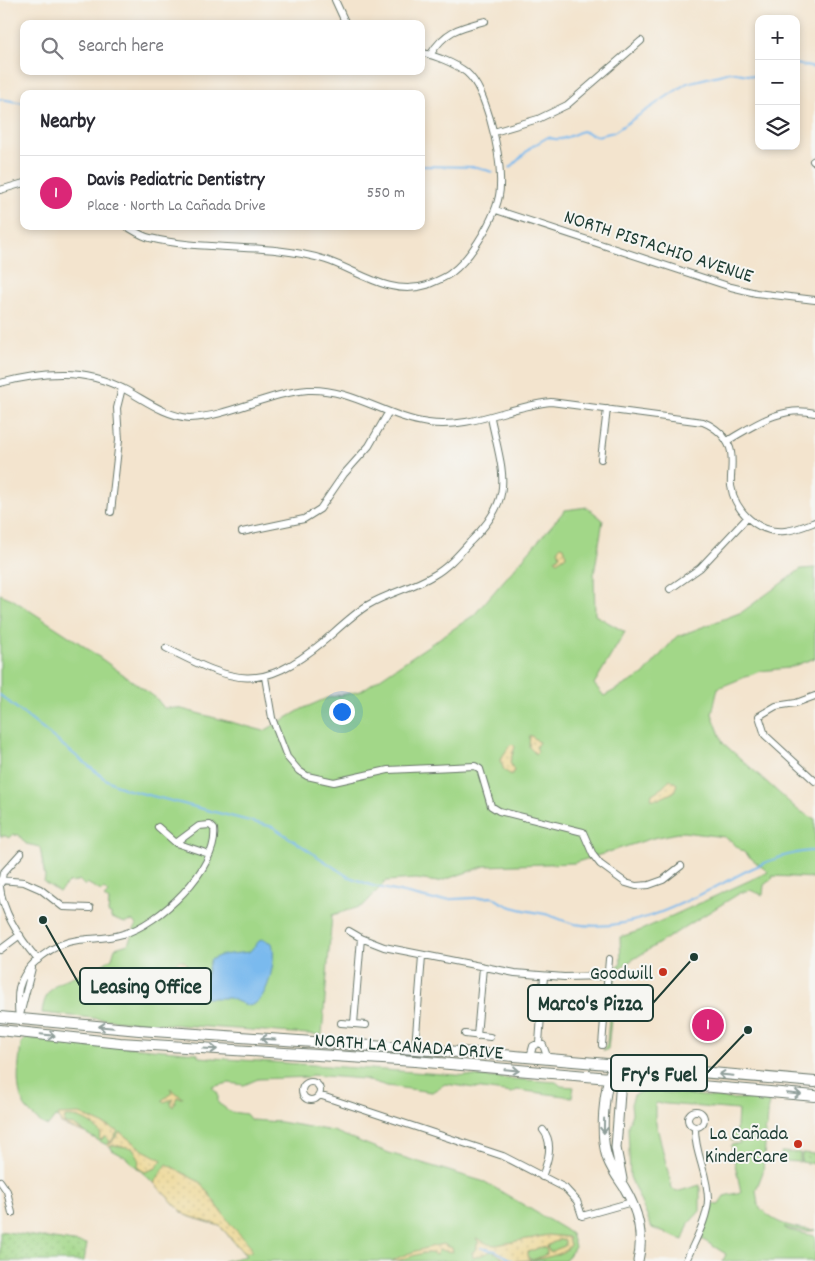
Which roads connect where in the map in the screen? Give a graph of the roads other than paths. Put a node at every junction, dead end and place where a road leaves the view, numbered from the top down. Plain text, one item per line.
1 (335, 0) edge
2 (344, 20) edge
3 (485, 21) dead end
4 (641, 41) dead end
5 (425, 53) edge
6 (430, 55) junction
7 (494, 132) junction
8 (20, 184) edge
9 (0, 190) edge
10 (496, 210) junction
11 (134, 230) edge
12 (815, 300) edge
13 (0, 383) edge
14 (122, 388) junction
15 (607, 409) junction
16 (388, 413) junction
17 (815, 413) edge
18 (491, 418) junction
19 (727, 441) junction
20 (601, 460) dead end
21 (111, 512) dead end
22 (748, 518) junction
23 (815, 522) edge
24 (242, 532) dead end
25 (670, 589) dead end
26 (166, 648) dead end
27 (265, 677) junction
28 (815, 696) edge
29 (815, 781) edge
30 (158, 827) dead end
31 (176, 843) junction
32 (21, 853) dead end
33 (209, 854) junction
34 (681, 866) dead end
35 (0, 883) edge
36 (90, 908) dead end
37 (349, 931) dead end
38 (20, 935) junction
39 (362, 938) junction
40 (0, 950) edge
41 (422, 956) junction
42 (608, 959) dead end
43 (38, 960) junction
44 (483, 967) junction
45 (544, 976) junction
46 (607, 976) junction
47 (0, 1017) edge
48 (19, 1019) junction
49 (341, 1023) dead end
50 (354, 1024) junction
51 (366, 1025) dead end
52 (0, 1030) edge
53 (465, 1034) dead end
54 (478, 1036) junction
55 (490, 1037) dead end
56 (299, 1040) junction
57 (539, 1043) junction
58 (602, 1045) dead end
59 (415, 1048) junction
60 (298, 1054) junction
61 (530, 1057) junction
62 (548, 1059) junction
63 (613, 1065) junction
64 (608, 1078) junction
65 (621, 1079) junction
66 (815, 1082) edge
67 (320, 1095) dead end
68 (815, 1096) edge
69 (695, 1127) dead end
70 (543, 1130) dead end
71 (542, 1177) junction
72 (0, 1181) edge
73 (625, 1189) junction
74 (632, 1202) junction
75 (12, 1213) dead end
76 (638, 1261) edge
77 (686, 1261) edge

1 - 2 street
3 - 6 street
4 - 7 street
5 - 6 street
6 - 7 street
7 - 10 street
8 - 9 street
10 - 11 street
10 - 12 street, NORTH PISTACHIO AVENUE
13 - 14 street
14 - 16 street
14 - 21 street
15 - 18 street
15 - 19 street
15 - 20 street
16 - 18 street
16 - 24 street
17 - 19 street
18 - 27 street
19 - 22 street
22 - 23 street
22 - 25 street
26 - 27 street
27 - 34 street
28 - 29 street
30 - 31 street
31 - 33 street
31 - 33 street
32 - 35 street
33 - 43 street
35 - 36 street
35 - 38 street
37 - 39 street
38 - 40 street
38 - 43 street
39 - 41 street
39 - 50 street
41 - 44 street
41 - 59 street
42 - 46 street
43 - 48 street
44 - 45 street
44 - 54 street
45 - 46 street
45 - 57 street
46 - 58 street
47 - 48 main road, NORTH LA CAÑADA DRIVE
56 -> 48 main road, NORTH LA CAÑADA DRIVE
49 - 50 street
50 - 51 street
52 -> 60 main road, NORTH LA CAÑADA DRIVE
53 - 54 street
54 - 55 street
56 - 59 main road, NORTH LA CAÑADA DRIVE
56 - 60 main road
57 - 61 street
57 - 62 street
59 - 61 main road, NORTH LA CAÑADA DRIVE
60 -> 64 main road, NORTH LA CAÑADA DRIVE
61 - 62 main road, NORTH LA CAÑADA DRIVE
62 - 63 main road, NORTH LA CAÑADA DRIVE
63 - 64 street
63 - 65 street
66 -> 63 main road, NORTH LA CAÑADA DRIVE
64 - 65 main road, NORTH LA CAÑADA DRIVE
64 -> 73 street
65 -> 68 main road, NORTH LA CAÑADA DRIVE
65 - 73 street
67 - 71 street
69 - 77 street
70 - 71 street
71 - 74 street
72 - 75 street
73 - 74 street
74 - 76 street

